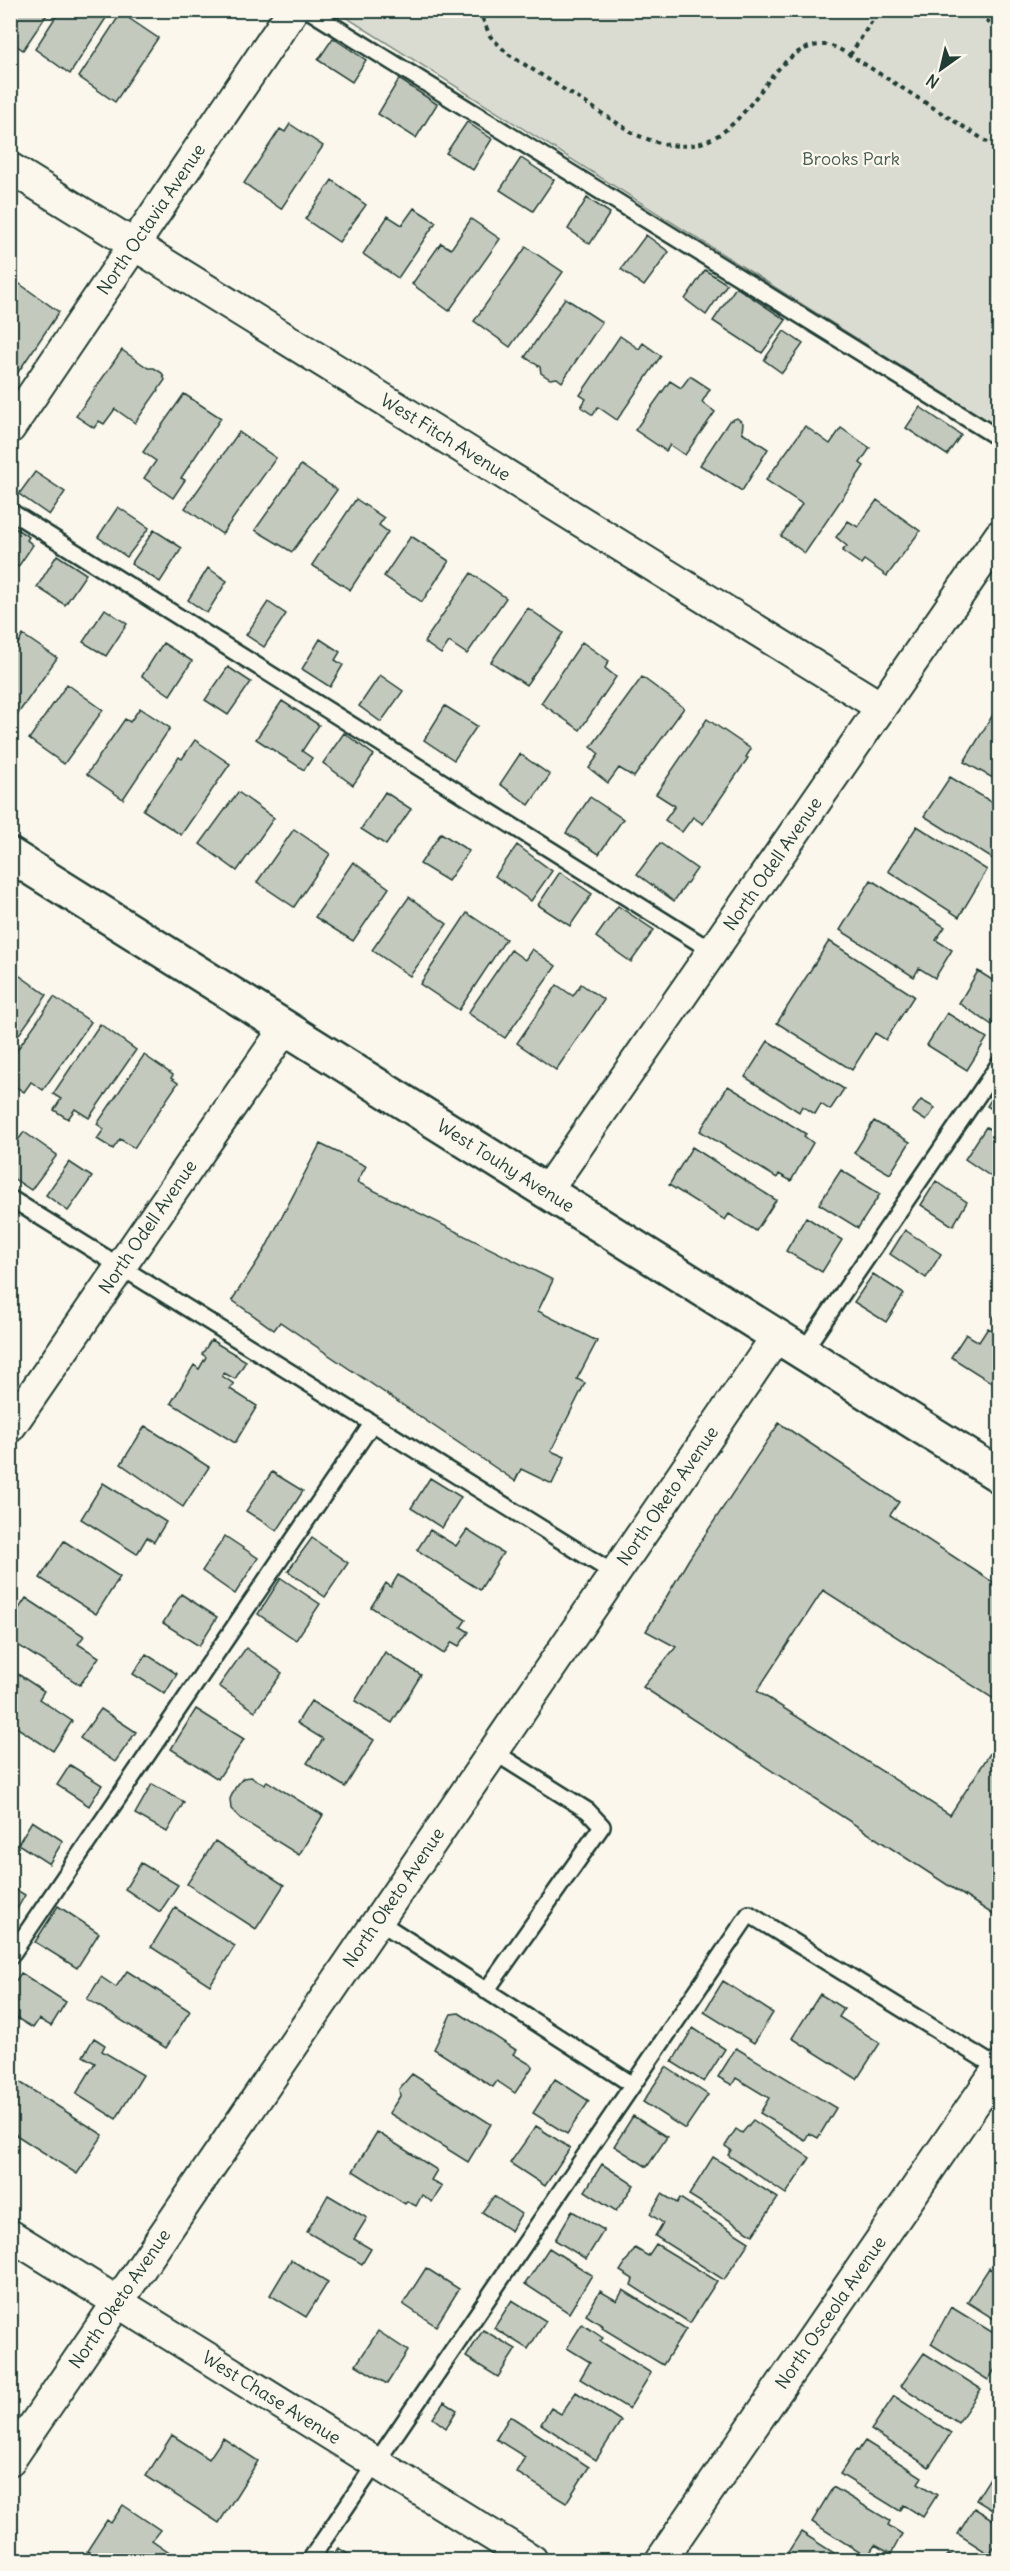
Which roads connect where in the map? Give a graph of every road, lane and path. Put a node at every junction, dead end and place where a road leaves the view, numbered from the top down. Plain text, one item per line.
1 (293, 10) edge
2 (308, 10) edge
3 (480, 10) edge
4 (879, 10) edge
5 (971, 10) edge
6 (999, 29) edge
7 (850, 55) junction
8 (999, 150) edge
9 (10, 168) edge
10 (134, 245) junction
11 (10, 428) edge
12 (999, 439) edge
13 (10, 511) edge
14 (999, 535) edge
15 (881, 706) junction
16 (10, 855) edge
17 (712, 951) junction
18 (285, 1028) junction
19 (999, 1063) edge
20 (546, 1191) junction
21 (10, 1198) edge
22 (120, 1267) junction
23 (790, 1345) junction
24 (372, 1424) junction
25 (10, 1427) edge
26 (999, 1476) edge
27 (615, 1574) junction
28 (494, 1752) junction
29 (378, 1921) junction
30 (10, 1957) edge
31 (486, 1991) junction
32 (999, 2067) edge
33 (633, 2085) junction
34 (10, 2235) edge
35 (118, 2302) junction
36 (10, 2460) edge
37 (376, 2463) junction
38 (310, 2560) edge
39 (532, 2560) edge
40 (662, 2560) edge

1 - 10 street, North Octavia Avenue
2 - 12 lane
3 - 7 path
4 - 7 path
5 - 6 path
7 - 8 path
9 - 10 street, West Fitch Avenue
10 - 11 street, North Octavia Avenue
10 - 15 street, West Fitch Avenue
13 - 17 lane
14 - 15 street, North Odell Avenue
15 - 17 street, North Odell Avenue
16 - 18 main road, West Touhy Avenue
17 - 20 street, North Odell Avenue
18 - 20 main road, West Touhy Avenue
18 - 22 street, North Odell Avenue
19 - 23 lane
20 - 23 main road, West Touhy Avenue
21 - 22 lane
22 - 24 lane
22 - 25 street, North Odell Avenue
23 - 26 main road, West Touhy Avenue
23 - 27 street, North Oketo Avenue
24 - 27 lane
24 - 30 lane
27 - 28 street, North Oketo Avenue
28 - 29 street, North Oketo Avenue
28 - 31 lane
29 - 31 lane
29 - 35 street, North Oketo Avenue
31 - 33 lane
32 - 33 lane
32 - 40 street, North Osceola Avenue
33 - 37 lane
34 - 35 street, West Chase Avenue
35 - 36 street, North Oketo Avenue
35 - 37 street, West Chase Avenue
37 - 38 lane
37 - 39 street, West Chase Avenue

